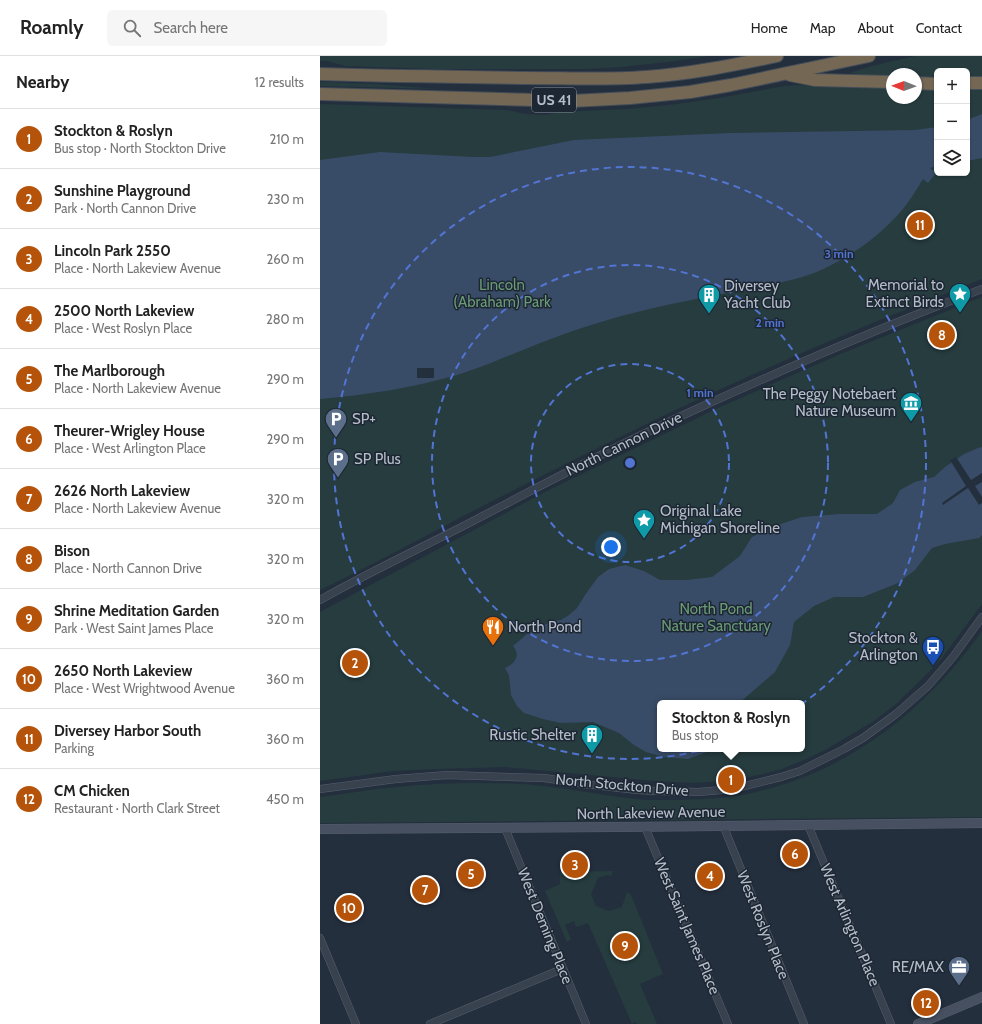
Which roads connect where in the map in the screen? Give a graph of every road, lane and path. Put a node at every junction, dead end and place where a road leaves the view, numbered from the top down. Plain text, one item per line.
1 (777, 56) edge
2 (869, 56) edge
3 (757, 58) edge
4 (320, 74) edge
5 (785, 74) junction
6 (886, 82) edge
7 (982, 82) edge
8 (922, 83) edge
9 (934, 84) edge
10 (970, 84) edge
11 (320, 94) edge
12 (982, 289) edge
13 (320, 600) edge
14 (982, 617) edge
15 (320, 789) edge
16 (982, 823) edge
17 (723, 825) junction
18 (808, 825) junction
19 (645, 827) junction
20 (505, 828) junction
21 (320, 829) edge
22 (320, 938) edge
23 (562, 969) junction
24 (982, 997) edge
25 (356, 1024) edge
26 (430, 1024) edge
27 (586, 1024) edge
28 (728, 1024) edge
29 (804, 1024) edge
30 (891, 1024) edge
31 (918, 1024) edge

1 - 3 highway, US 41
2 - 5 highway, US 41
3 - 4 highway, US 41
5 - 6 highway
5 - 11 highway, US 41
7 - 10 highway
8 - 9 highway
12 - 13 street, North Cannon Drive
14 - 15 street, North Stockton Drive
16 - 18 main road, North Lakeview Avenue
17 - 18 main road, North Lakeview Avenue
17 - 19 main road, North Lakeview Avenue
17 - 29 street, West Roslyn Place
18 - 30 street, West Arlington Place
19 - 20 main road, North Lakeview Avenue
19 - 28 street, West Saint James Place
20 - 21 main road, North Lakeview Avenue
20 - 23 street, West Deming Place
22 - 25 street
23 - 26 street
23 - 27 street, West Deming Place
24 - 31 main road

